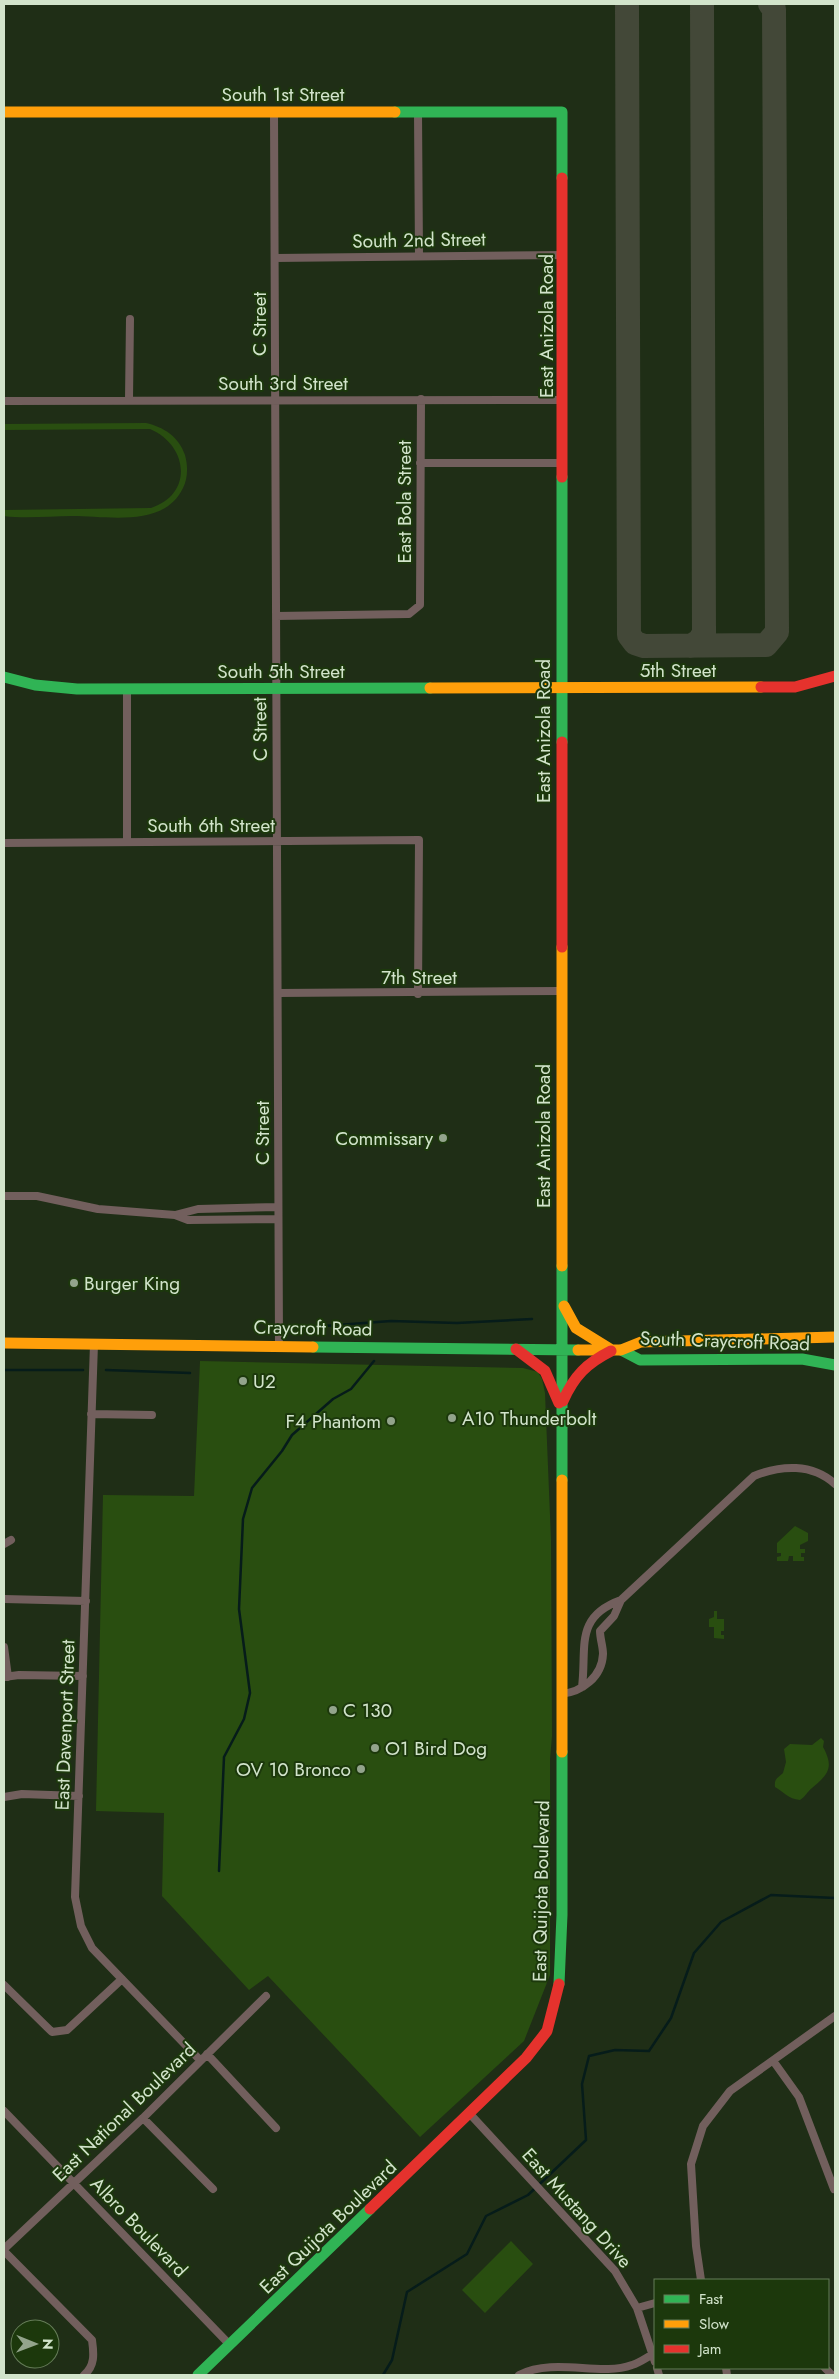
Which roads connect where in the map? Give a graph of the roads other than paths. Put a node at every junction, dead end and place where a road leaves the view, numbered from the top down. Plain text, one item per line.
1 (4, 112) edge
2 (274, 112) junction
3 (418, 112) junction
4 (562, 112) joint
5 (563, 255) junction
6 (419, 256) junction
7 (275, 258) junction
8 (130, 319) dead end
9 (421, 399) junction
10 (129, 400) junction
11 (275, 400) junction
12 (563, 400) junction
13 (4, 401) edge
14 (563, 463) junction
15 (420, 464) junction
16 (276, 616) junction
17 (835, 676) edge
18 (4, 677) edge
19 (561, 687) junction
20 (127, 688) junction
21 (276, 689) junction
22 (127, 841) junction
23 (278, 842) junction
24 (4, 843) edge
25 (561, 991) junction
26 (278, 993) junction
27 (418, 994) junction
28 (4, 1196) edge
29 (278, 1207) junction
30 (175, 1215) junction
31 (278, 1219) junction
32 (561, 1297) junction
33 (835, 1337) edge
34 (4, 1343) edge
35 (94, 1344) junction
36 (279, 1345) junction
37 (516, 1349) junction
38 (561, 1350) junction
39 (617, 1350) junction
40 (835, 1365) edge
41 (561, 1408) junction
42 (90, 1414) junction
43 (152, 1415) dead end
44 (835, 1484) edge
45 (4, 1599) edge
46 (621, 1600) junction
47 (86, 1601) junction
48 (4, 1647) edge
49 (83, 1676) junction
50 (6, 1677) edge
51 (582, 1687) junction
52 (561, 1694) junction
53 (79, 1796) junction
54 (4, 1797) edge
55 (122, 1979) junction
56 (4, 1985) edge
57 (266, 1996) dead end
58 (835, 2016) edge
59 (207, 2054) junction
60 (200, 2060) junction
61 (774, 2062) junction
62 (4, 2111) edge
63 (470, 2114) junction
64 (143, 2118) junction
65 (276, 2128) dead end
66 (74, 2183) junction
67 (213, 2188) dead end
68 (834, 2190) dead end
69 (4, 2250) edge
70 (701, 2279) edge
71 (654, 2303) edge
72 (637, 2308) junction
73 (230, 2345) junction
74 (654, 2358) edge
75 (84, 2375) edge
76 (198, 2375) edge
77 (519, 2375) edge

1 - 2 street, South 1st Street
2 - 3 street, South 1st Street
2 - 7 street, C Street
3 - 4 street, South 1st Street
3 - 6 street
4 - 5 street, East Anizola Road
5 - 6 street, South 2nd Street
5 - 12 street, East Anizola Road
6 - 7 street, South 2nd Street
7 - 11 street, C Street
8 - 10 street
9 - 11 street, South 3rd Street
9 - 12 street, South 3rd Street
9 - 15 street, East Bola Street
10 - 11 street, South 3rd Street
10 - 13 street, South 3rd Street
11 - 16 street, C Street
12 - 14 street, East Anizola Road
14 - 15 street
14 - 19 street, East Anizola Road
15 - 16 street, East Bola Street
16 - 21 street, C Street
17 - 19 street, 5th Street
18 - 20 street, South 5th Street
19 - 21 street, South 5th Street
19 - 25 street, East Anizola Road
20 - 21 street, South 5th Street
20 - 22 street
21 - 23 street, C Street
22 - 23 street, South 6th Street
22 - 24 street, South 6th Street
23 - 26 street, C Street
23 - 27 street, South 6th Street
25 - 27 street, 7th Street
25 - 32 street, East Anizola Road
26 - 27 street, 7th Street
26 - 29 street, C Street
28 - 30 street
29 - 30 street
29 - 31 street, C Street
30 - 31 street
31 - 36 street, C Street
32 - 38 street, East Anizola Road
32 - 39 street
33 - 39 street, South Craycroft Road
34 - 35 street, Craycroft Road
35 - 36 street, Craycroft Road
35 - 42 street, East Davenport Street
36 - 37 street, Craycroft Road
37 - 38 street, Craycroft Road
37 - 41 street
38 - 39 street, Craycroft Road
38 - 41 street, East Quijota Boulevard
39 - 40 street, South Craycroft Road
39 - 41 street
41 - 52 street, East Quijota Boulevard
42 - 43 street
42 - 47 street, East Davenport Street
44 - 46 street
45 - 47 street
46 - 51 street
46 - 51 street
47 - 49 street, East Davenport Street
48 - 50 street
49 - 50 street
49 - 53 street, East Davenport Street
51 - 52 street
52 - 63 street, East Quijota Boulevard
53 - 54 street
53 - 55 street, East Davenport Street
55 - 56 street
55 - 60 street, East Davenport Street
57 - 59 street, East National Boulevard
58 - 61 street
59 - 60 street, East National Boulevard
59 - 65 street
60 - 64 street, East National Boulevard
61 - 68 street
61 - 70 street
62 - 66 street, Albro Boulevard
63 - 72 street, East Mustang Drive
63 - 73 street, East Quijota Boulevard
64 - 66 street, East National Boulevard
64 - 67 street
66 - 69 street, East National Boulevard
66 - 73 street, Albro Boulevard
69 - 75 street
71 - 72 street
72 - 74 street, East Mustang Drive
73 - 76 street, East Quijota Boulevard
74 - 77 street

